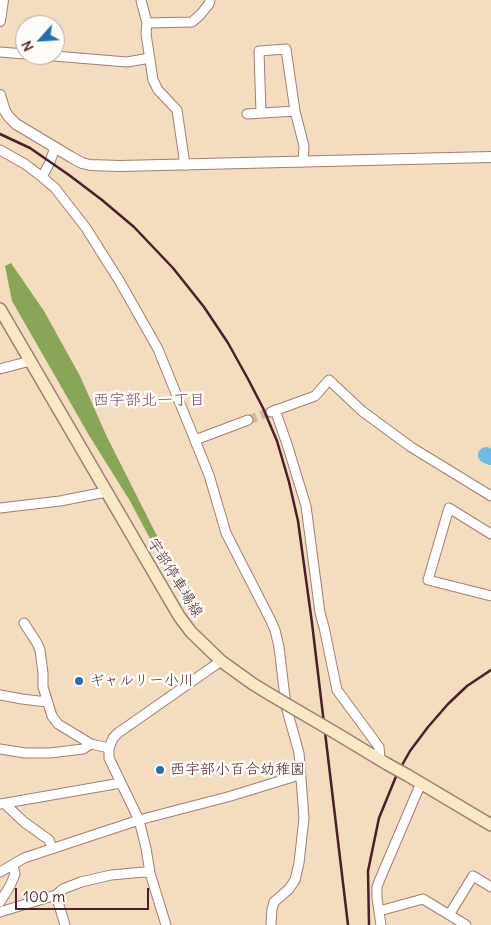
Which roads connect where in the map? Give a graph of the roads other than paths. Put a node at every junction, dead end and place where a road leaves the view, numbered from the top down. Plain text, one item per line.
1 (3, 0) edge
2 (141, 0) edge
3 (210, 0) edge
4 (0, 21) edge
5 (147, 23) junction
6 (0, 52) edge
7 (15, 53) edge
8 (65, 57) edge
9 (150, 58) junction
10 (0, 95) edge
11 (295, 111) junction
12 (261, 113) junction
13 (247, 114) dead end
14 (55, 147) junction
15 (0, 150) edge
16 (491, 157) edge
17 (303, 162) junction
18 (185, 164) junction
19 (42, 177) junction
20 (0, 309) edge
21 (30, 361) junction
22 (0, 369) edge
23 (248, 420) tunnel mouth
24 (195, 440) junction
25 (106, 492) junction
26 (491, 496) edge
27 (0, 508) edge
28 (491, 534) edge
29 (491, 596) edge
30 (24, 623) dead end
31 (221, 661) junction
32 (0, 695) edge
33 (47, 702) junction
34 (91, 744) junction
35 (109, 748) junction
36 (0, 749) edge
37 (383, 761) junction
38 (301, 776) junction
39 (120, 783) junction
40 (421, 783) junction
41 (3, 804) edge
42 (139, 820) junction
43 (491, 825) edge
44 (52, 848) junction
45 (13, 864) junction
46 (0, 872) edge
47 (150, 874) junction
48 (491, 887) edge
49 (56, 895) junction
50 (0, 902) edge
51 (379, 910) junction
52 (0, 912) edge
53 (449, 915) junction
54 (64, 925) edge
55 (166, 925) edge
56 (271, 925) edge
57 (381, 925) edge
58 (466, 925) edge

1 - 4 street
2 - 5 street
3 - 5 street
5 - 9 street
6 - 7 street
8 - 9 street
9 - 18 street
10 - 14 street
11 - 12 street
11 - 12 street
11 - 17 street
12 - 13 street
14 - 18 street
14 - 19 street
15 - 19 street
16 - 17 street
17 - 18 street
19 - 24 street
20 - 21 main road, 宇部停車場線
21 - 22 street
21 - 25 main road, 宇部停車場線
23 - 24 street
24 - 38 street
25 - 27 street
25 - 31 main road, 宇部停車場線
26 - 37 street
28 - 29 street
30 - 33 street
31 - 35 street
31 - 37 main road, 宇部停車場線, bridge
32 - 33 street
33 - 34 street
34 - 35 street
34 - 36 street
35 - 39 street
37 - 40 main road, 宇部停車場線, bridge
38 - 42 street
38 - 56 street
39 - 41 street
39 - 42 street
40 - 43 main road, 宇部停車場線
40 - 51 street
41 - 44 street
42 - 44 street
42 - 47 street
44 - 45 street
45 - 46 street
45 - 50 street
47 - 49 street
47 - 55 street
48 - 53 street
49 - 52 street
49 - 54 street
51 - 53 street
51 - 57 street
53 - 58 street

